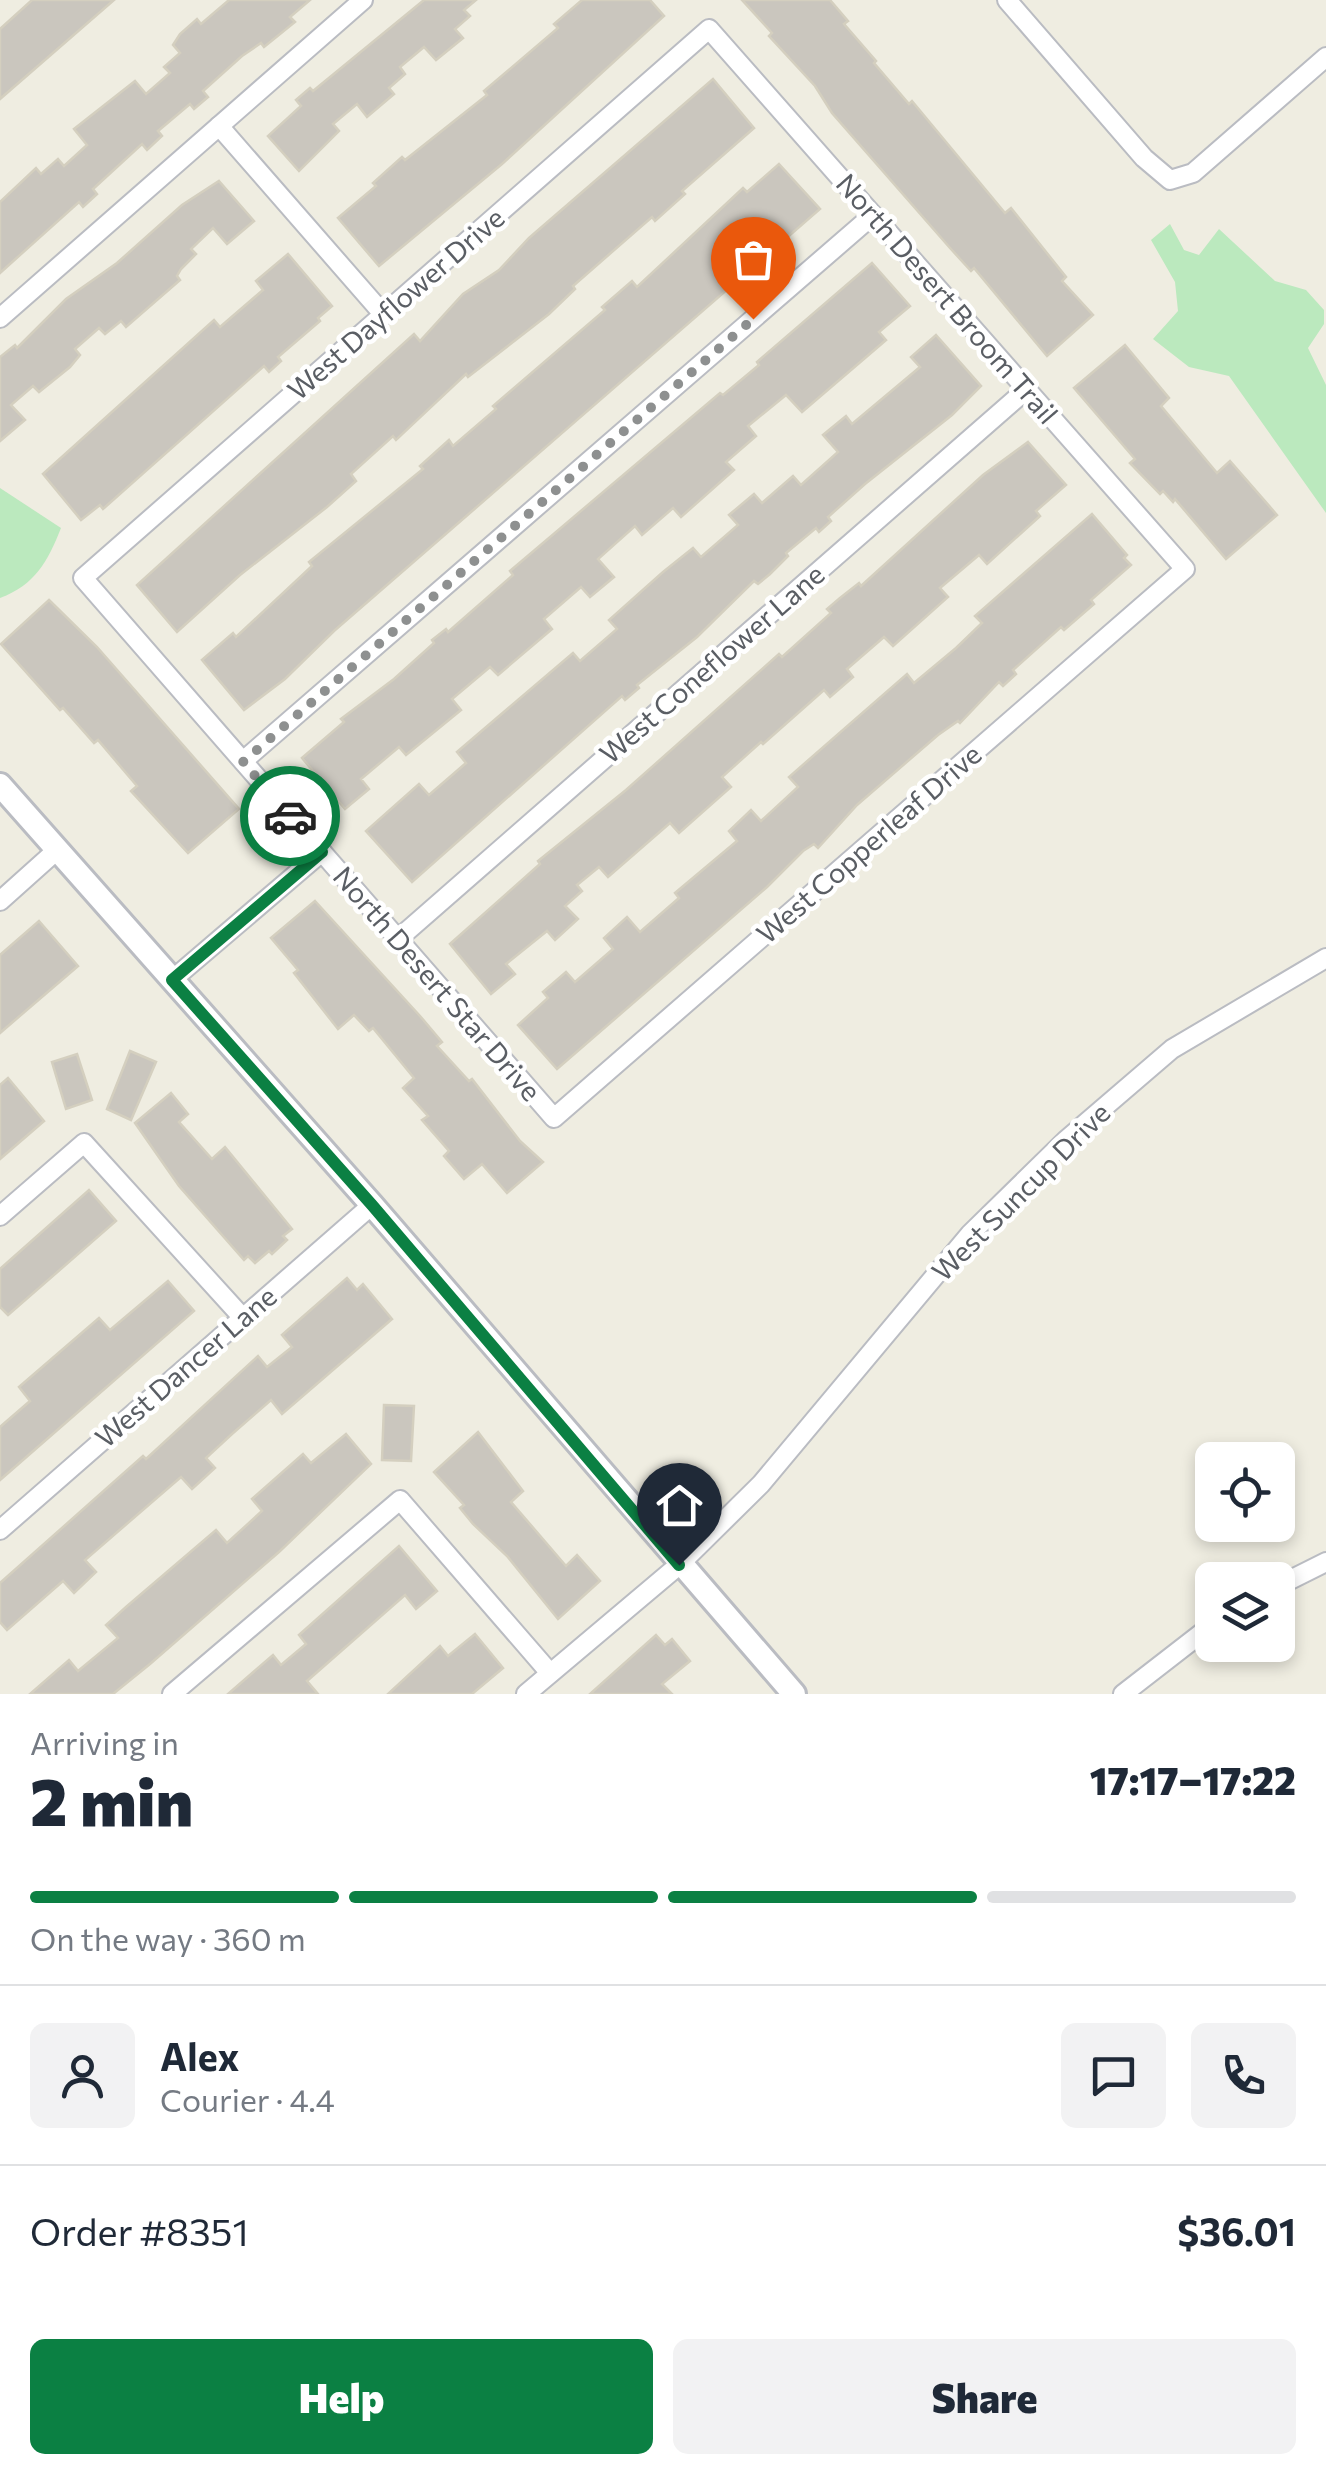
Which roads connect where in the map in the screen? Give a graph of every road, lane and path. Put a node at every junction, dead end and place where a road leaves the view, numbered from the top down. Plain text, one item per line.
1 (363, 0) edge
2 (1016, 3) edge
3 (709, 29) joint
4 (1326, 57) edge
5 (219, 126) junction
6 (873, 215) junction
7 (384, 315) junction
8 (0, 318) edge
9 (1027, 389) junction
10 (1184, 569) joint
11 (83, 578) joint
12 (243, 762) junction
13 (0, 785) edge
14 (57, 850) junction
15 (322, 852) junction
16 (0, 901) edge
17 (398, 939) junction
18 (1326, 958) edge
19 (172, 980) junction
20 (554, 1118) joint
21 (372, 1205) junction
22 (0, 1216) edge
23 (243, 1318) junction
24 (0, 1530) edge
25 (1326, 1562) edge
26 (679, 1565) junction
27 (1295, 1578) edge
28 (1195, 1637) edge
29 (550, 1673) junction
30 (172, 1694) edge
31 (526, 1694) edge
32 (794, 1694) edge
33 (1122, 1694) edge

1 - 5 street
2 - 4 street
3 - 6 street, North Desert Broom Trail
3 - 7 street, West Dayflower Drive
5 - 7 street
5 - 8 street
6 - 9 street, North Desert Broom Trail
6 - 12 street
7 - 11 street, West Dayflower Drive
9 - 10 street, North Desert Broom Trail
9 - 17 street, West Coneflower Lane
10 - 20 street, West Copperleaf Drive
11 - 12 street, North Desert Star Drive
12 - 15 street, North Desert Star Drive
13 - 14 street
14 - 16 street
14 - 19 street
15 - 17 street, North Desert Star Drive
15 - 19 street
17 - 20 street, North Desert Star Drive
18 - 26 street, West Suncup Drive
19 - 21 street
21 - 23 street, West Dancer Lane
21 - 26 street
22 - 23 street
23 - 24 street, West Dancer Lane
25 - 27 street
26 - 29 street, West Suncup Drive
26 - 32 street
28 - 33 street
29 - 30 street
29 - 31 street, West Suncup Drive

